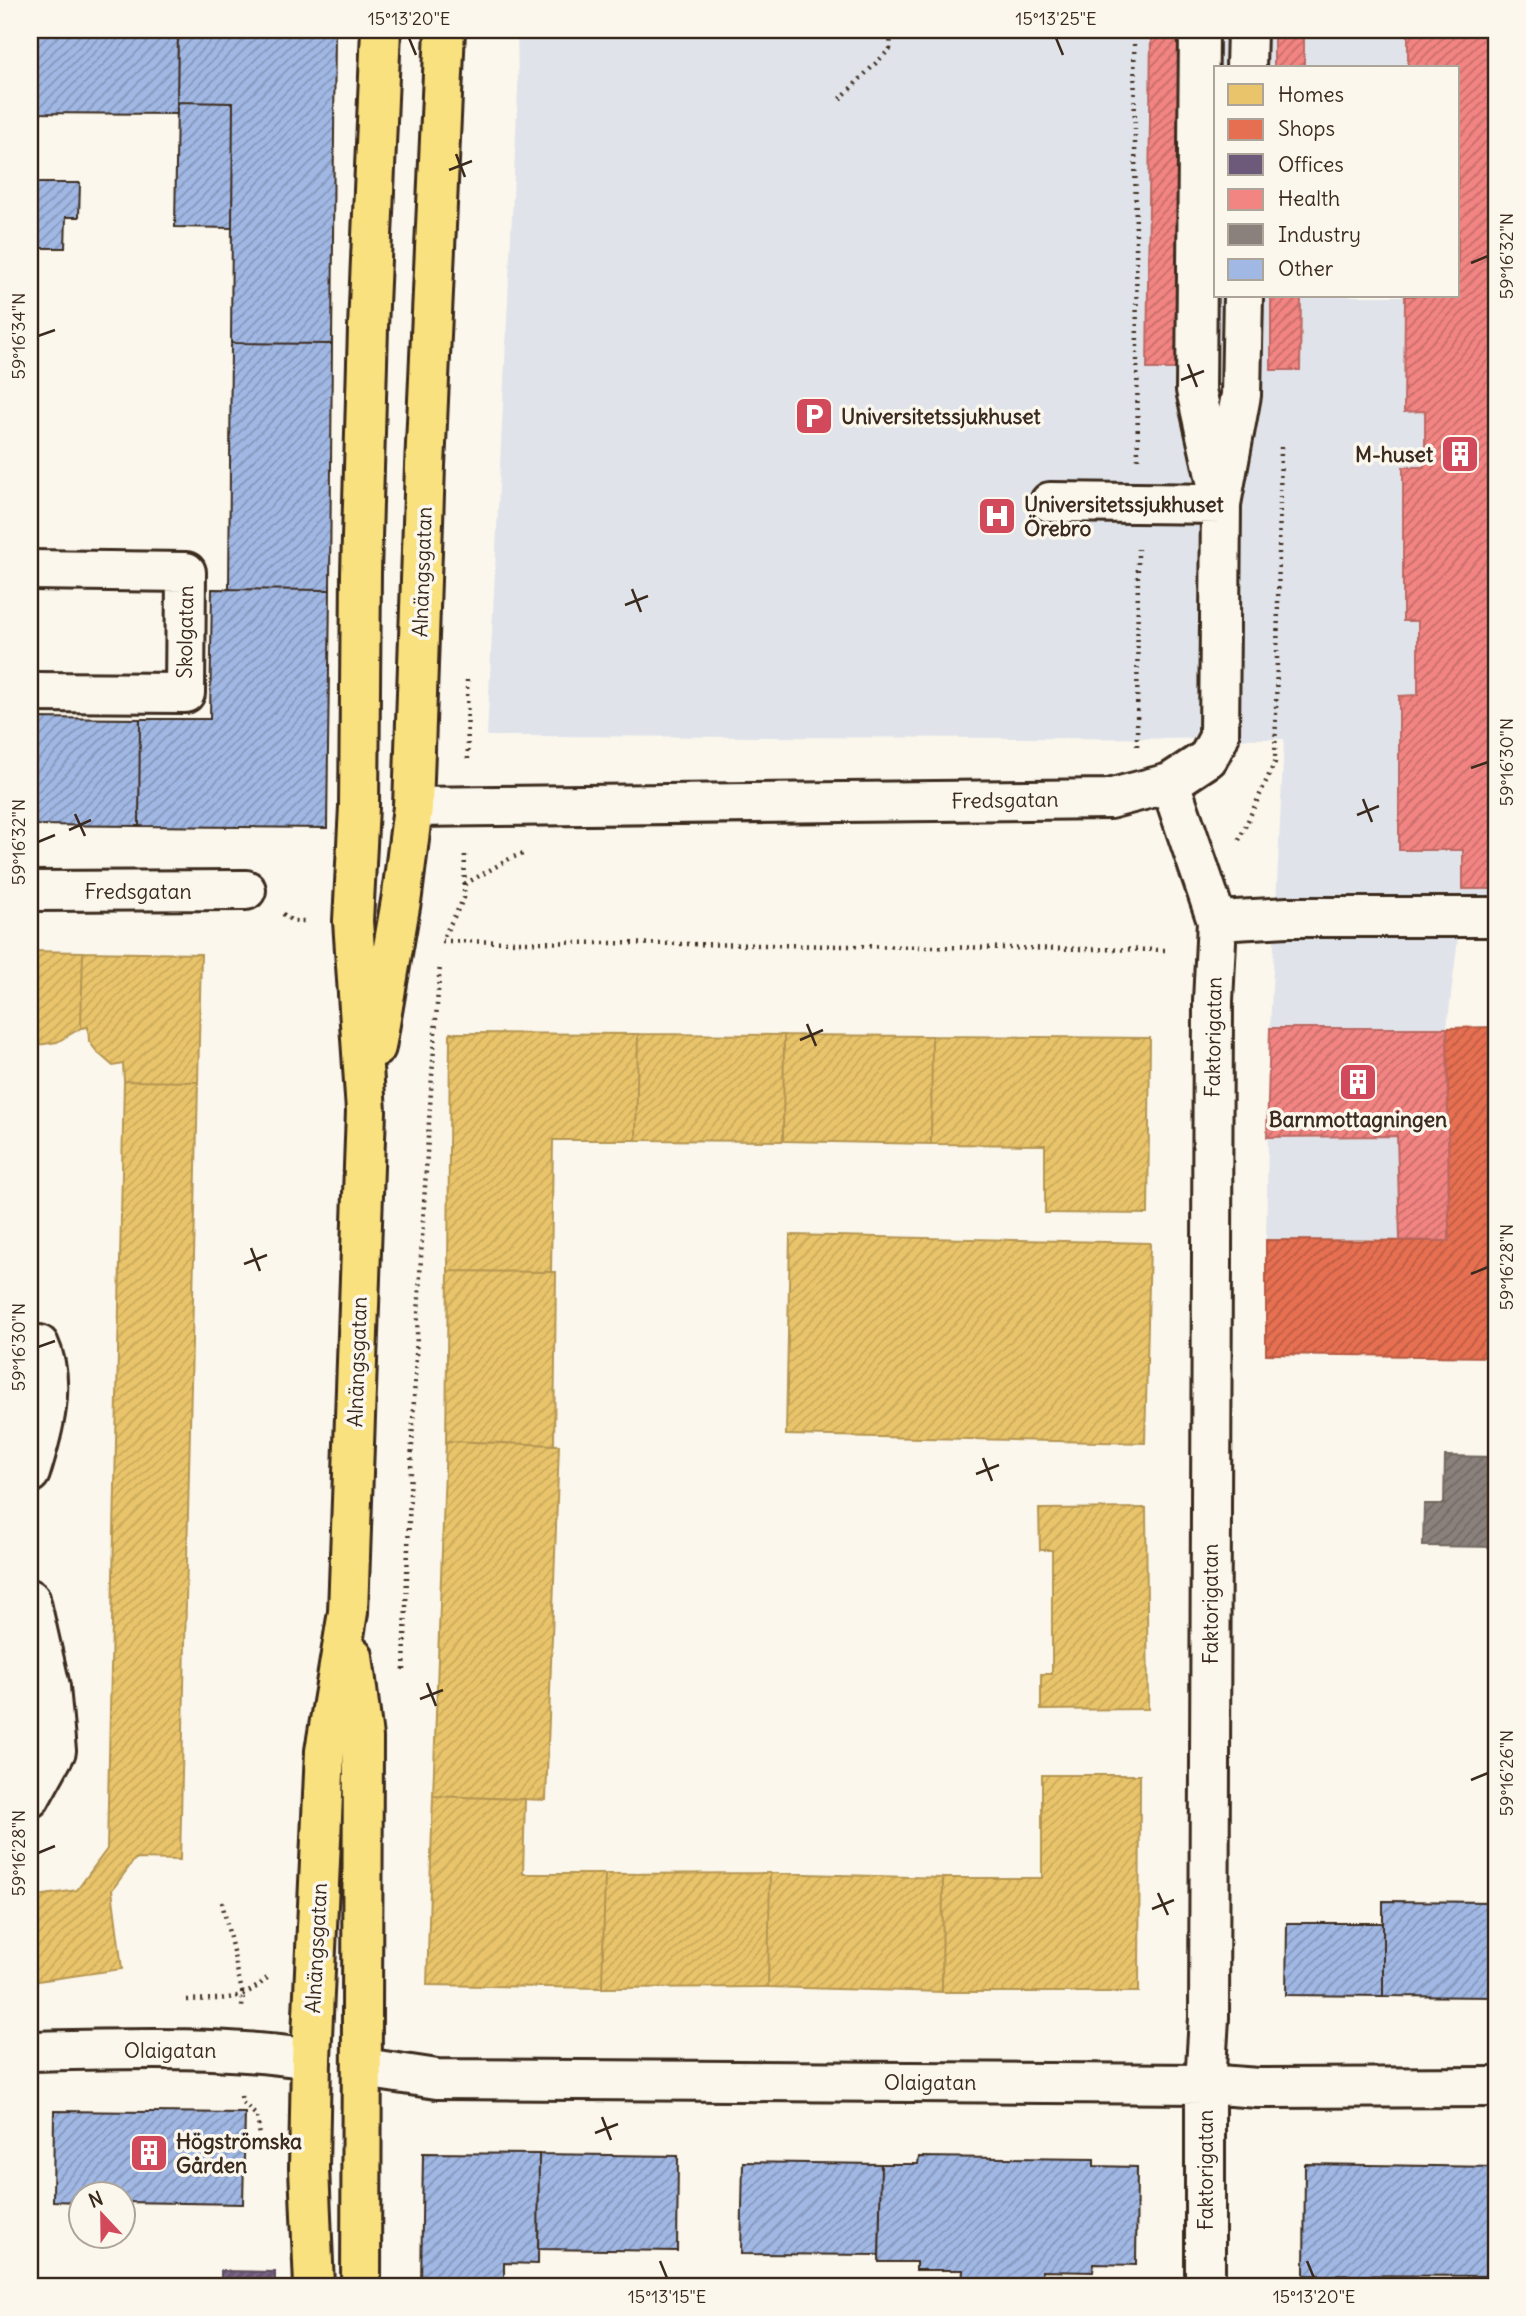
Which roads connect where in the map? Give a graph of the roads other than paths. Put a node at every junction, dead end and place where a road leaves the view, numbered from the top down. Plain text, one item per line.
1 (381, 30) edge
2 (445, 30) edge
3 (1199, 30) edge
4 (1247, 30) edge
5 (1246, 66) edge
6 (1243, 298) edge
7 (1050, 502) dead end
8 (1222, 505) junction
9 (30, 570) edge
10 (30, 692) edge
11 (1152, 788) junction
12 (359, 807) junction
13 (412, 807) junction
14 (246, 890) dead end
15 (30, 891) edge
16 (1496, 917) edge
17 (1217, 921) junction
18 (366, 1111) junction
19 (39, 1345) dead end
20 (30, 1474) edge
21 (30, 1599) edge
22 (348, 1612) junction
23 (30, 1798) edge
24 (30, 2051) edge
25 (311, 2059) junction
26 (364, 2068) junction
27 (1205, 2084) junction
28 (1496, 2087) edge
29 (314, 2286) edge
30 (361, 2286) edge
31 (1205, 2286) edge

1 - 12 main road, Alnängsgatan
2 - 13 main road, Alnängsgatan
3 - 8 street
4 - 5 street
6 - 8 street
7 - 8 street
8 - 11 street
9 - 10 street, Skolgatan
11 - 13 street, Fredsgatan
11 - 17 street
12 - 13 main road
12 - 18 main road, Alnängsgatan
13 - 18 main road, Alnängsgatan
14 - 15 street, Fredsgatan
16 - 17 street
17 - 27 street, Faktorigatan
18 - 22 main road, Alnängsgatan
19 - 20 street
21 - 23 street
22 - 25 main road, Alnängsgatan
22 - 26 main road, Alnängsgatan
24 - 25 street, Olaigatan
25 - 26 main road
25 - 29 main road, Alnängsgatan
26 - 27 street, Olaigatan
26 - 30 main road, Alnängsgatan
27 - 28 street, Olaigatan
27 - 31 street, Faktorigatan

